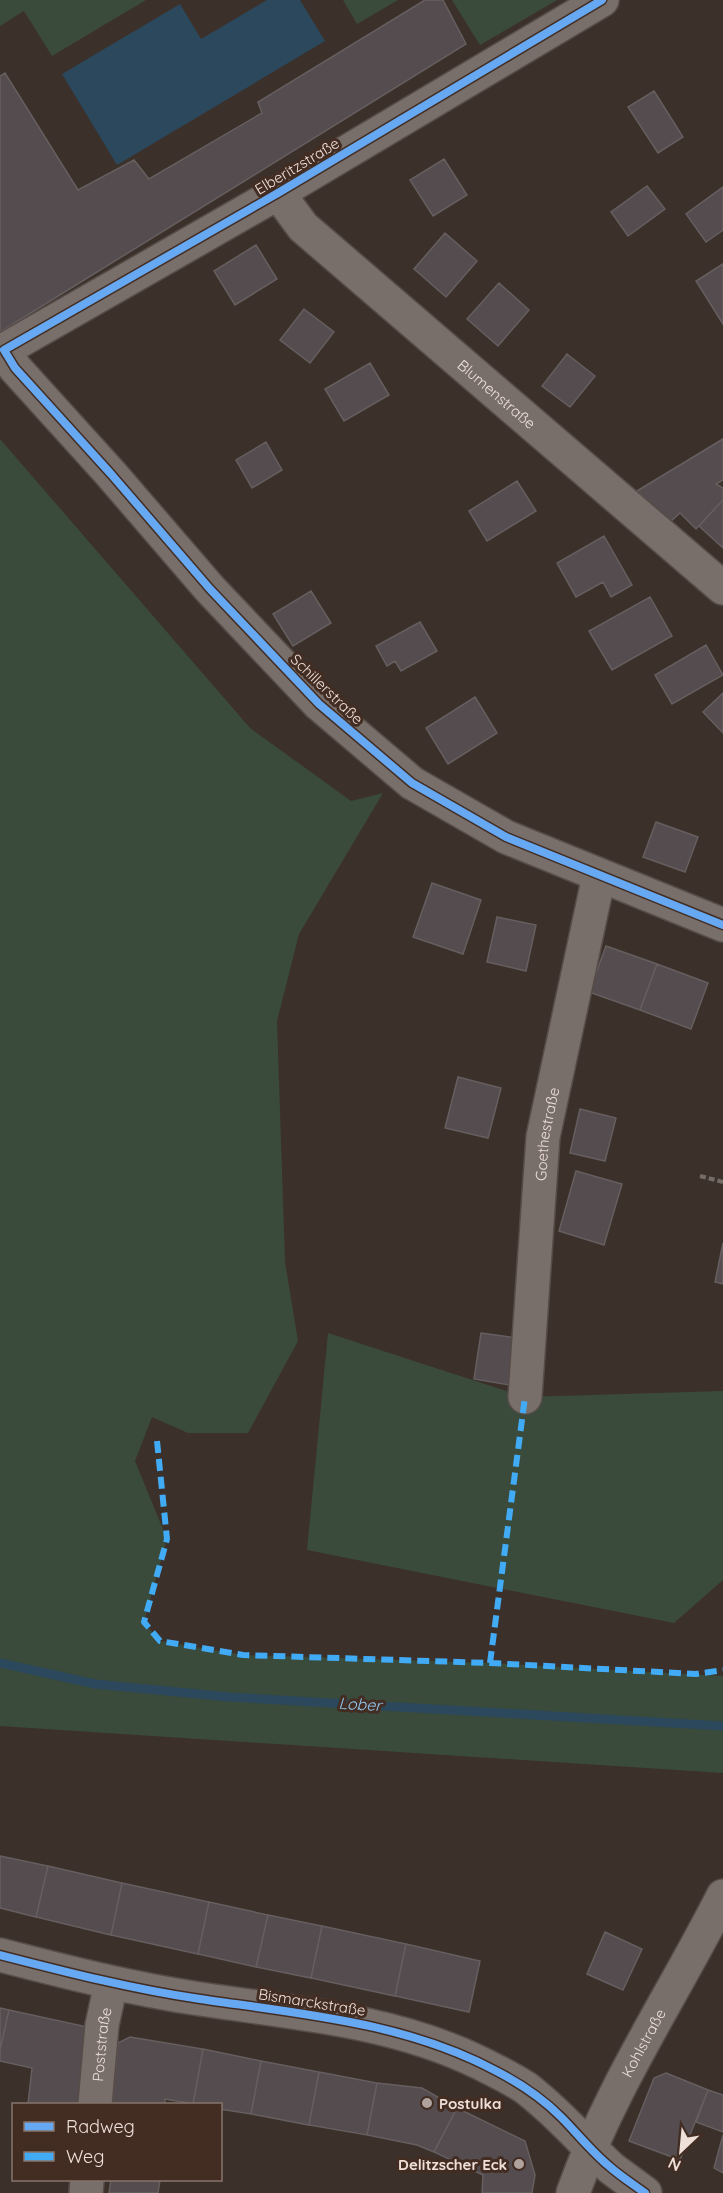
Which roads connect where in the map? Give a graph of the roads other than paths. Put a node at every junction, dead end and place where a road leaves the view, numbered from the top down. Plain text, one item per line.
1 (602, 0) edge
2 (278, 193) junction
3 (4, 350) joint
4 (723, 588) edge
5 (599, 876) junction
6 (723, 925) edge
7 (525, 1397) dead end
8 (723, 1896) edge
9 (0, 1955) edge
10 (111, 1984) junction
11 (95, 2103) edge
12 (589, 2147) junction
13 (573, 2193) edge
14 (645, 2193) edge

1 - 2 street, Elberitzstraße
2 - 3 street, Elberitzstraße
2 - 4 street, Blumenstraße
3 - 5 street, Schillerstraße
5 - 6 street, Schillerstraße
5 - 7 street, Goethestraße
8 - 12 street, Kohlstraße
9 - 10 street, Bismarckstraße
10 - 11 street, Poststraße
10 - 12 street, Bismarckstraße
12 - 13 street, Kohlstraße
12 - 14 street, Bismarckstraße

